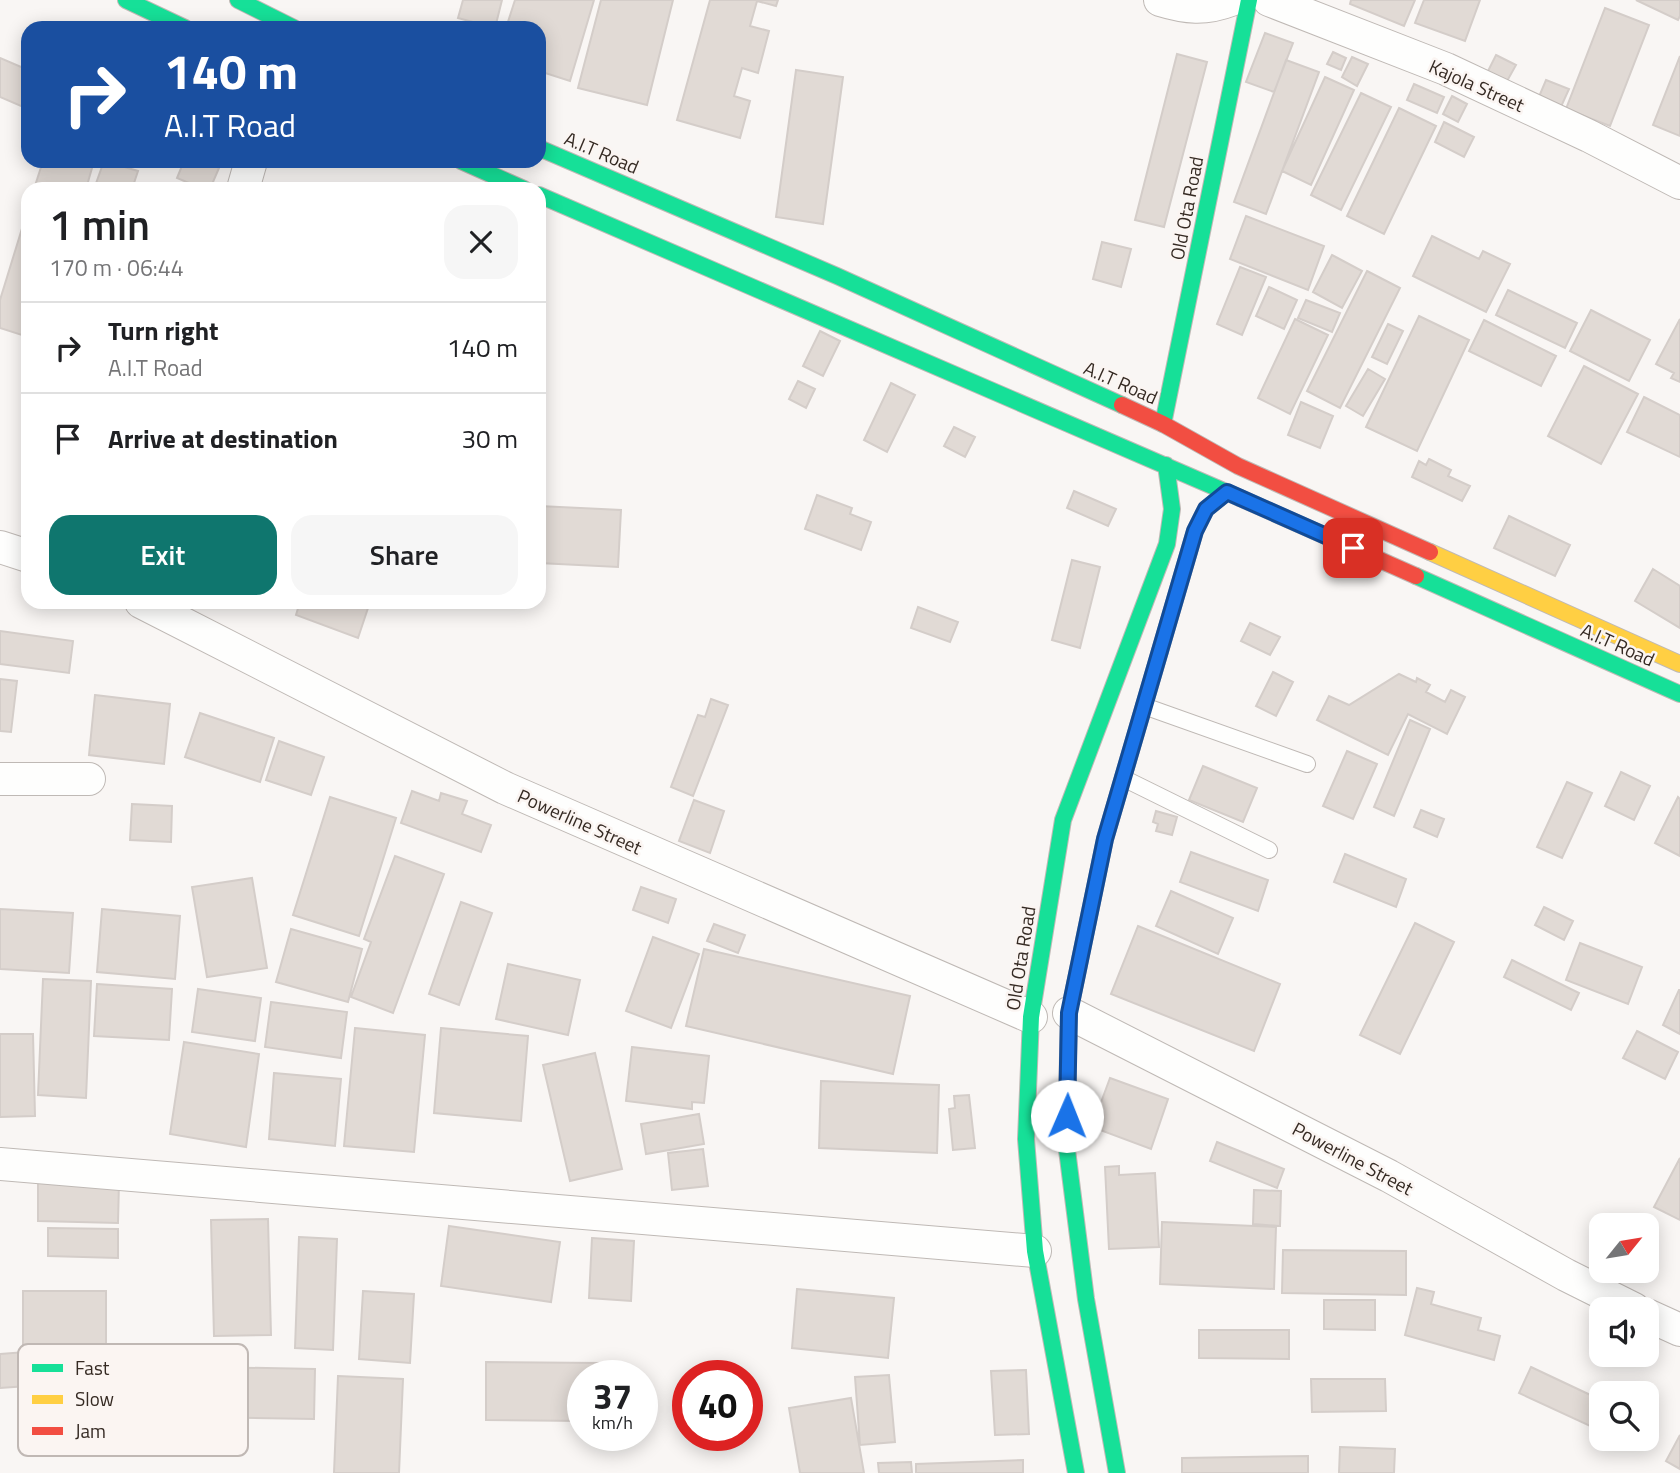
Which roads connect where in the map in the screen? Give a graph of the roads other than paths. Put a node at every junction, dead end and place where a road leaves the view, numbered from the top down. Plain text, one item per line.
1 (126, 0) edge
2 (238, 0) edge
3 (1160, 0) edge
4 (1231, 0) edge
5 (1249, 0) edge
6 (1269, 0) edge
7 (171, 21) edge
8 (280, 21) edge
9 (546, 151) edge
10 (477, 168) edge
11 (508, 182) edge
12 (1680, 183) edge
13 (546, 198) edge
14 (1163, 424) junction
15 (1166, 465) junction
16 (1227, 492) junction
17 (0, 547) edge
18 (21, 554) edge
19 (155, 609) edge
20 (1680, 664) edge
21 (1680, 694) edge
22 (1144, 706) junction
23 (1307, 764) dead end
24 (1123, 778) junction
25 (0, 779) edge
26 (89, 779) dead end
27 (1269, 850) dead end
28 (1069, 1013) junction
29 (1031, 1017) junction
30 (0, 1164) edge
31 (1035, 1251) junction
32 (1610, 1297) edge
33 (1659, 1320) edge
34 (1680, 1330) edge
35 (1076, 1473) edge
36 (1117, 1473) edge

1 - 7 street
2 - 8 street
3 - 4 street
5 - 14 street, Old Ota Road
6 - 12 street, Kajola Street
9 - 14 street, A.I.T Road
10 - 11 street
13 - 15 street, A.I.T Road
14 - 20 street, A.I.T Road
15 - 16 street, A.I.T Road
15 - 29 street, Old Ota Road
16 - 21 street, A.I.T Road
16 - 22 street
17 - 18 street
19 - 29 street, Powerline Street
22 - 23 lane
22 - 24 street
24 - 27 lane
24 - 28 street
25 - 26 street
28 - 32 street, Powerline Street
28 - 36 street
29 - 31 street, Old Ota Road
30 - 31 street
31 - 35 street, Old Ota Road
33 - 34 street

